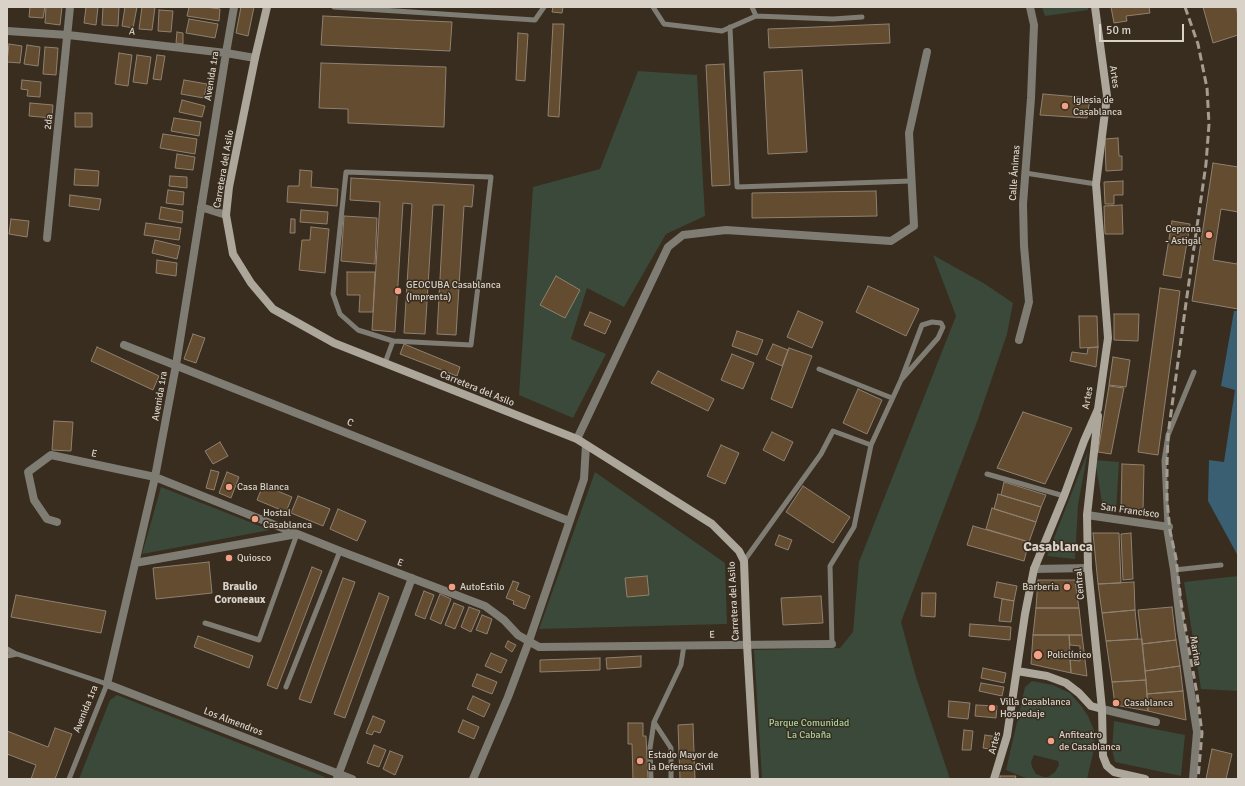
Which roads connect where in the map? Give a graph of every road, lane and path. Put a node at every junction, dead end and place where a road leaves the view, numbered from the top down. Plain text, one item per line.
1 (70, 7) edge
2 (234, 7) edge
3 (267, 7) edge
4 (334, 7) edge
5 (544, 7) edge
6 (653, 7) edge
7 (752, 7) edge
8 (1030, 7) edge
9 (1095, 7) edge
10 (756, 16) junction
11 (862, 16) dead end
12 (730, 27) junction
13 (7, 31) edge
14 (68, 35) junction
15 (927, 52) dead end
16 (226, 53) junction
17 (255, 58) junction
18 (1025, 173) junction
19 (912, 181) junction
20 (1096, 184) junction
21 (201, 207) junction
22 (226, 215) junction
23 (47, 238) dead end
24 (1019, 340) dead end
25 (393, 341) junction
26 (124, 345) dead end
27 (385, 363) junction
28 (176, 365) junction
29 (818, 369) dead end
30 (1194, 372) dead end
31 (901, 380) junction
32 (892, 398) junction
33 (1098, 409) junction
34 (577, 439) junction
35 (586, 445) junction
36 (871, 445) junction
37 (987, 474) dead end
38 (155, 478) junction
39 (1064, 496) junction
40 (1087, 515) junction
41 (569, 521) junction
42 (57, 522) dead end
43 (1168, 527) junction
44 (297, 534) junction
45 (340, 551) junction
46 (744, 561) junction
47 (135, 563) junction
48 (1221, 565) dead end
49 (1088, 568) junction
50 (1034, 569) junction
51 (1174, 570) junction
52 (412, 578) junction
53 (205, 623) dead end
54 (529, 641) junction
55 (747, 644) junction
56 (832, 644) joint
57 (684, 645) junction
58 (7, 649) edge
59 (16, 654) junction
60 (7, 656) edge
61 (1017, 671) junction
62 (107, 684) junction
63 (286, 687) dead end
64 (1091, 706) junction
65 (1102, 709) junction
66 (654, 722) junction
67 (1156, 722) dead end
68 (1102, 730) junction
69 (338, 776) edge
70 (69, 779) edge
71 (352, 779) edge
72 (473, 779) edge
73 (651, 779) edge
74 (672, 779) edge
75 (755, 779) edge
76 (994, 779) edge
77 (1145, 779) edge
78 (1193, 779) edge

1 - 14 street, 2da
2 - 16 street, Avenida 1ra
3 - 17 street, Carretera del Asilo
4 - 5 lane
6 - 12 lane
7 - 10 lane
8 - 18 street, Calle Ánimas
9 - 20 street, Artes
10 - 11 lane
10 - 12 lane
12 - 19 lane
13 - 14 street, A
14 - 16 street, A
14 - 23 street, 2da
15 - 19 street
16 - 17 street, A
16 - 21 street, Avenida 1ra
17 - 22 street, Carretera del Asilo
18 - 20 lane
18 - 24 street, Calle Ánimas
19 - 34 street
20 - 33 street, Artes
21 - 22 street
21 - 28 street, Avenida 1ra
22 - 27 street, Carretera del Asilo
25 - 25 lane
25 - 27 lane
26 - 28 street, C
27 - 34 street, Carretera del Asilo
28 - 38 street, Avenida 1ra
28 - 41 street, C
29 - 32 lane
30 - 43 lane
31 - 31 lane
31 - 32 lane
32 - 36 lane
33 - 39 street, Artes
33 - 40 street, Central
34 - 35 street, Carretera del Asilo
35 - 41 street
35 - 46 street, Carretera del Asilo
36 - 46 lane
36 - 56 lane
37 - 39 lane
38 - 42 street, E
38 - 44 street, E
38 - 47 street, Avenida 1ra
39 - 50 street, Artes
40 - 43 street, San Francisco
40 - 49 street, Central
41 - 54 street
43 - 51 street, Marina
44 - 45 street, E
44 - 47 street
44 - 53 lane
45 - 52 street, E
45 - 63 lane
46 - 55 street, Carretera del Asilo
47 - 62 street, Avenida 1ra
48 - 51 lane
49 - 50 street
49 - 65 street, Central
50 - 61 street, Artes
51 - 78 street, Marina
52 - 54 street, E
52 - 69 street
54 - 57 street, E
54 - 72 street
55 - 56 street, E
55 - 57 street, E
55 - 75 street, Carretera del Asilo
57 - 66 lane
58 - 59 lane
59 - 60 lane
59 - 62 lane
61 - 64 street
61 - 76 street, Artes
62 - 69 street, Los Almendros
62 - 70 lane, Avenida 1ra
64 - 65 street
64 - 68 street
65 - 67 street
65 - 68 street, Central
66 - 73 lane
66 - 74 lane
68 - 77 street, Central
69 - 71 street, Los Almendros

